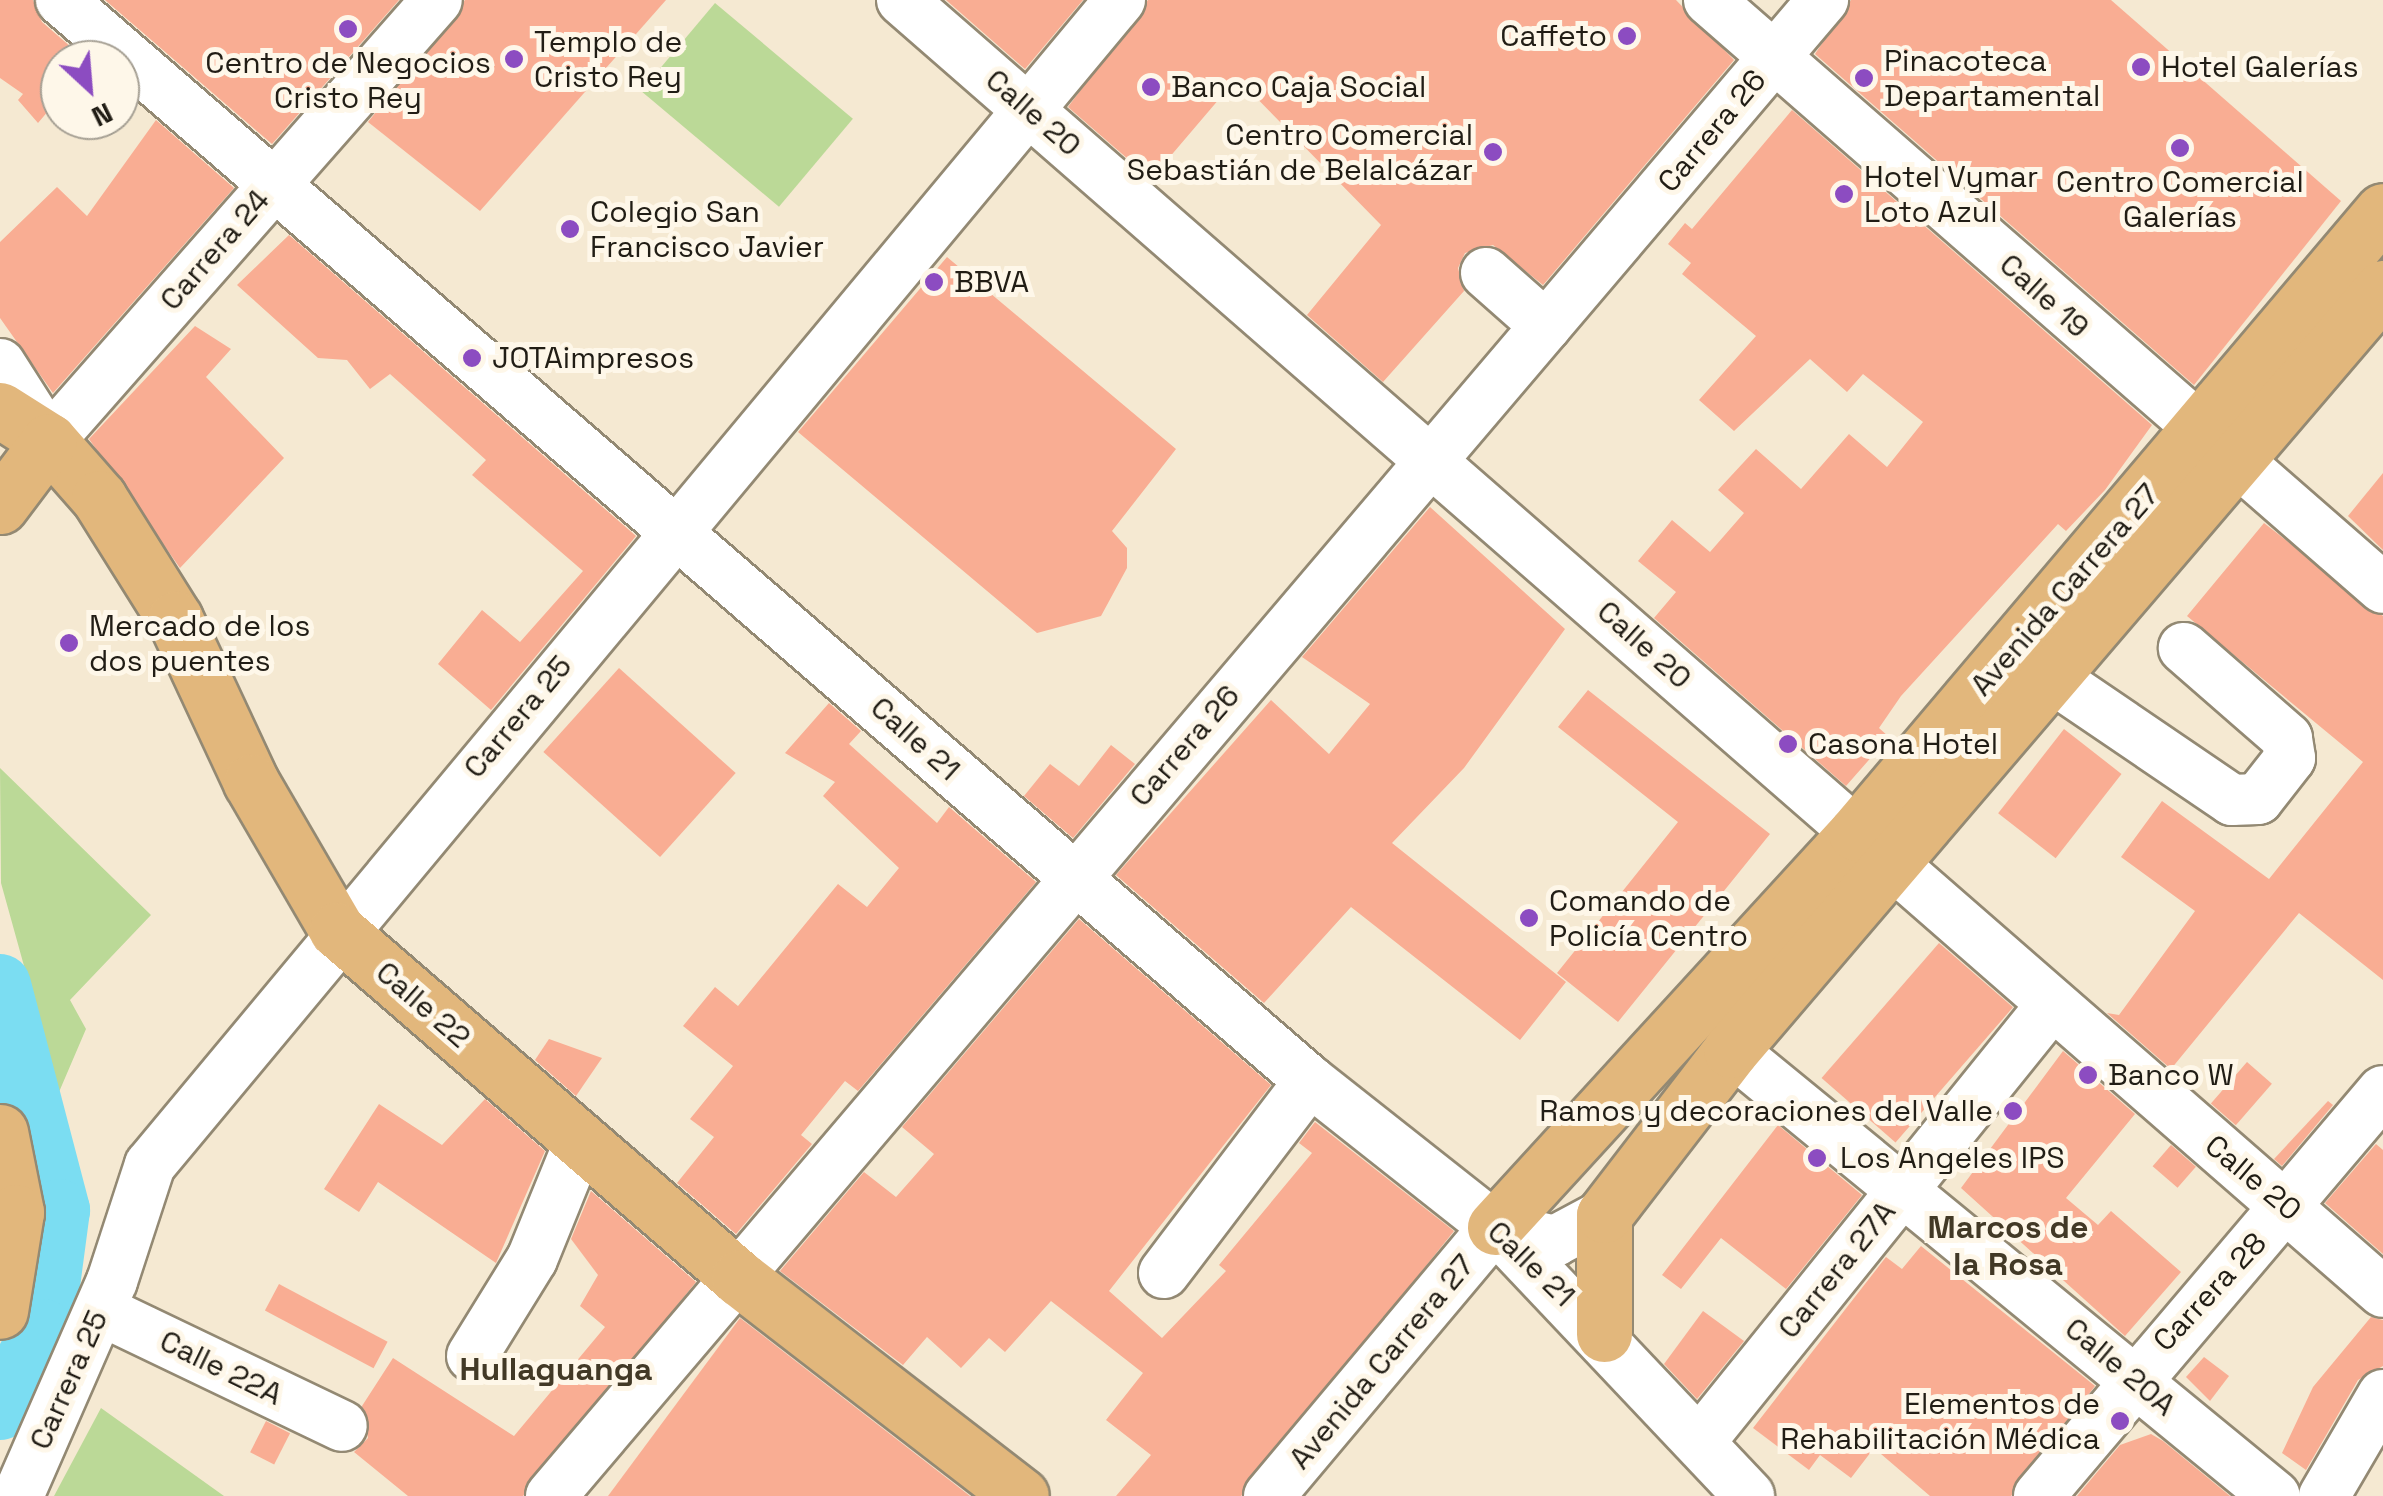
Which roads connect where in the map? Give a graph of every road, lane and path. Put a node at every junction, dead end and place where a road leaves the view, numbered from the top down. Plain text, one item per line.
1 (62, 0) edge
2 (438, 0) edge
3 (902, 0) edge
4 (1120, 0) edge
5 (1709, 0) edge
6 (1822, 0) edge
7 (1775, 56) junction
8 (1032, 112) junction
9 (274, 183) junction
10 (2383, 212) edge
11 (1486, 274) dead end
12 (2383, 288) edge
13 (1546, 326) junction
14 (0, 364) edge
15 (0, 410) edge
16 (24, 436) edge
17 (2219, 450) junction
18 (1434, 458) junction
19 (0, 505) edge
20 (678, 529) junction
21 (2383, 588) edge
22 (2184, 648) dead end
23 (2054, 678) junction
24 (1874, 849) junction
25 (1072, 878) junction
26 (337, 930) junction
27 (2050, 1007) junction
28 (1731, 1050) junction
29 (1310, 1081) junction
30 (2383, 1090) edge
31 (0, 1132) edge
32 (580, 1141) junction
33 (1904, 1187) junction
34 (2288, 1207) junction
35 (1604, 1215) junction
36 (1495, 1227) junction
37 (1164, 1272) dead end
38 (739, 1278) junction
39 (2383, 1292) edge
40 (0, 1310) edge
41 (100, 1310) junction
42 (1604, 1334) junction
43 (472, 1356) dead end
44 (2132, 1376) junction
45 (2383, 1395) edge
46 (342, 1426) dead end
47 (1701, 1440) junction
48 (18, 1496) edge
49 (551, 1496) edge
50 (1021, 1496) edge
51 (1268, 1496) edge
52 (1749, 1496) edge
53 (2039, 1496) edge
54 (2275, 1496) edge
55 (2324, 1496) edge

1 - 9 street, Calle 21
2 - 9 street, Carrera 24
3 - 8 street, Calle 20
4 - 8 street, Carrera 25
5 - 7 street, Calle 19
6 - 7 street, Carrera 26
7 - 13 street, Carrera 26
7 - 17 street, Calle 19
8 - 18 street, Calle 20
8 - 20 street, Carrera 25
9 - 16 street, Carrera 24
9 - 20 street, Calle 21
10 - 17 main road, Avenida Carrera 27
11 - 13 street
12 - 17 main road, Avenida Carrera 27
13 - 18 street, Carrera 26
14 - 16 street, Calle 22
15 - 16 main road
16 - 19 main road, Carrera 24
16 - 26 main road, Calle 22
17 - 21 street, Calle 19
17 - 23 main road, Avenida Carrera 27
17 - 24 main road, Avenida Carrera 27
18 - 24 street, Calle 20
18 - 25 street, Carrera 26
20 - 25 street, Calle 21
20 - 26 street, Carrera 25
22 - 23 street
23 - 24 main road, Avenida Carrera 27
24 - 27 street, Calle 20
24 - 28 main road, Avenida Carrera 27
24 - 36 main road, Avenida Carrera 27
25 - 29 street, Calle 21
25 - 38 street, Carrera 26
26 - 32 main road, Calle 22
26 - 41 street, Carrera 25
27 - 33 street, Carrera 27A
27 - 34 street, Calle 20
28 - 33 street, Calle 20A
28 - 35 main road, Avenida Carrera 27
29 - 36 street, Calle 21
29 - 37 street
30 - 34 street, Carrera 28
31 - 40 main road
32 - 38 main road, Calle 22
32 - 43 street
33 - 44 street, Calle 20A
33 - 47 street, Carrera 27A
34 - 39 street, Calle 20
34 - 44 street, Carrera 28
35 - 36 street, Avenida Carrera 27
35 - 42 main road
36 - 42 street, Calle 21
36 - 51 street, Avenida Carrera 27
38 - 49 street, Carrera 26
38 - 50 main road, Calle 22
41 - 46 street, Calle 22A
41 - 48 street, Carrera 25
42 - 47 street, Calle 21
44 - 53 street, Carrera 28
44 - 54 street, Calle 20A
45 - 55 street
47 - 52 street, Calle 21

